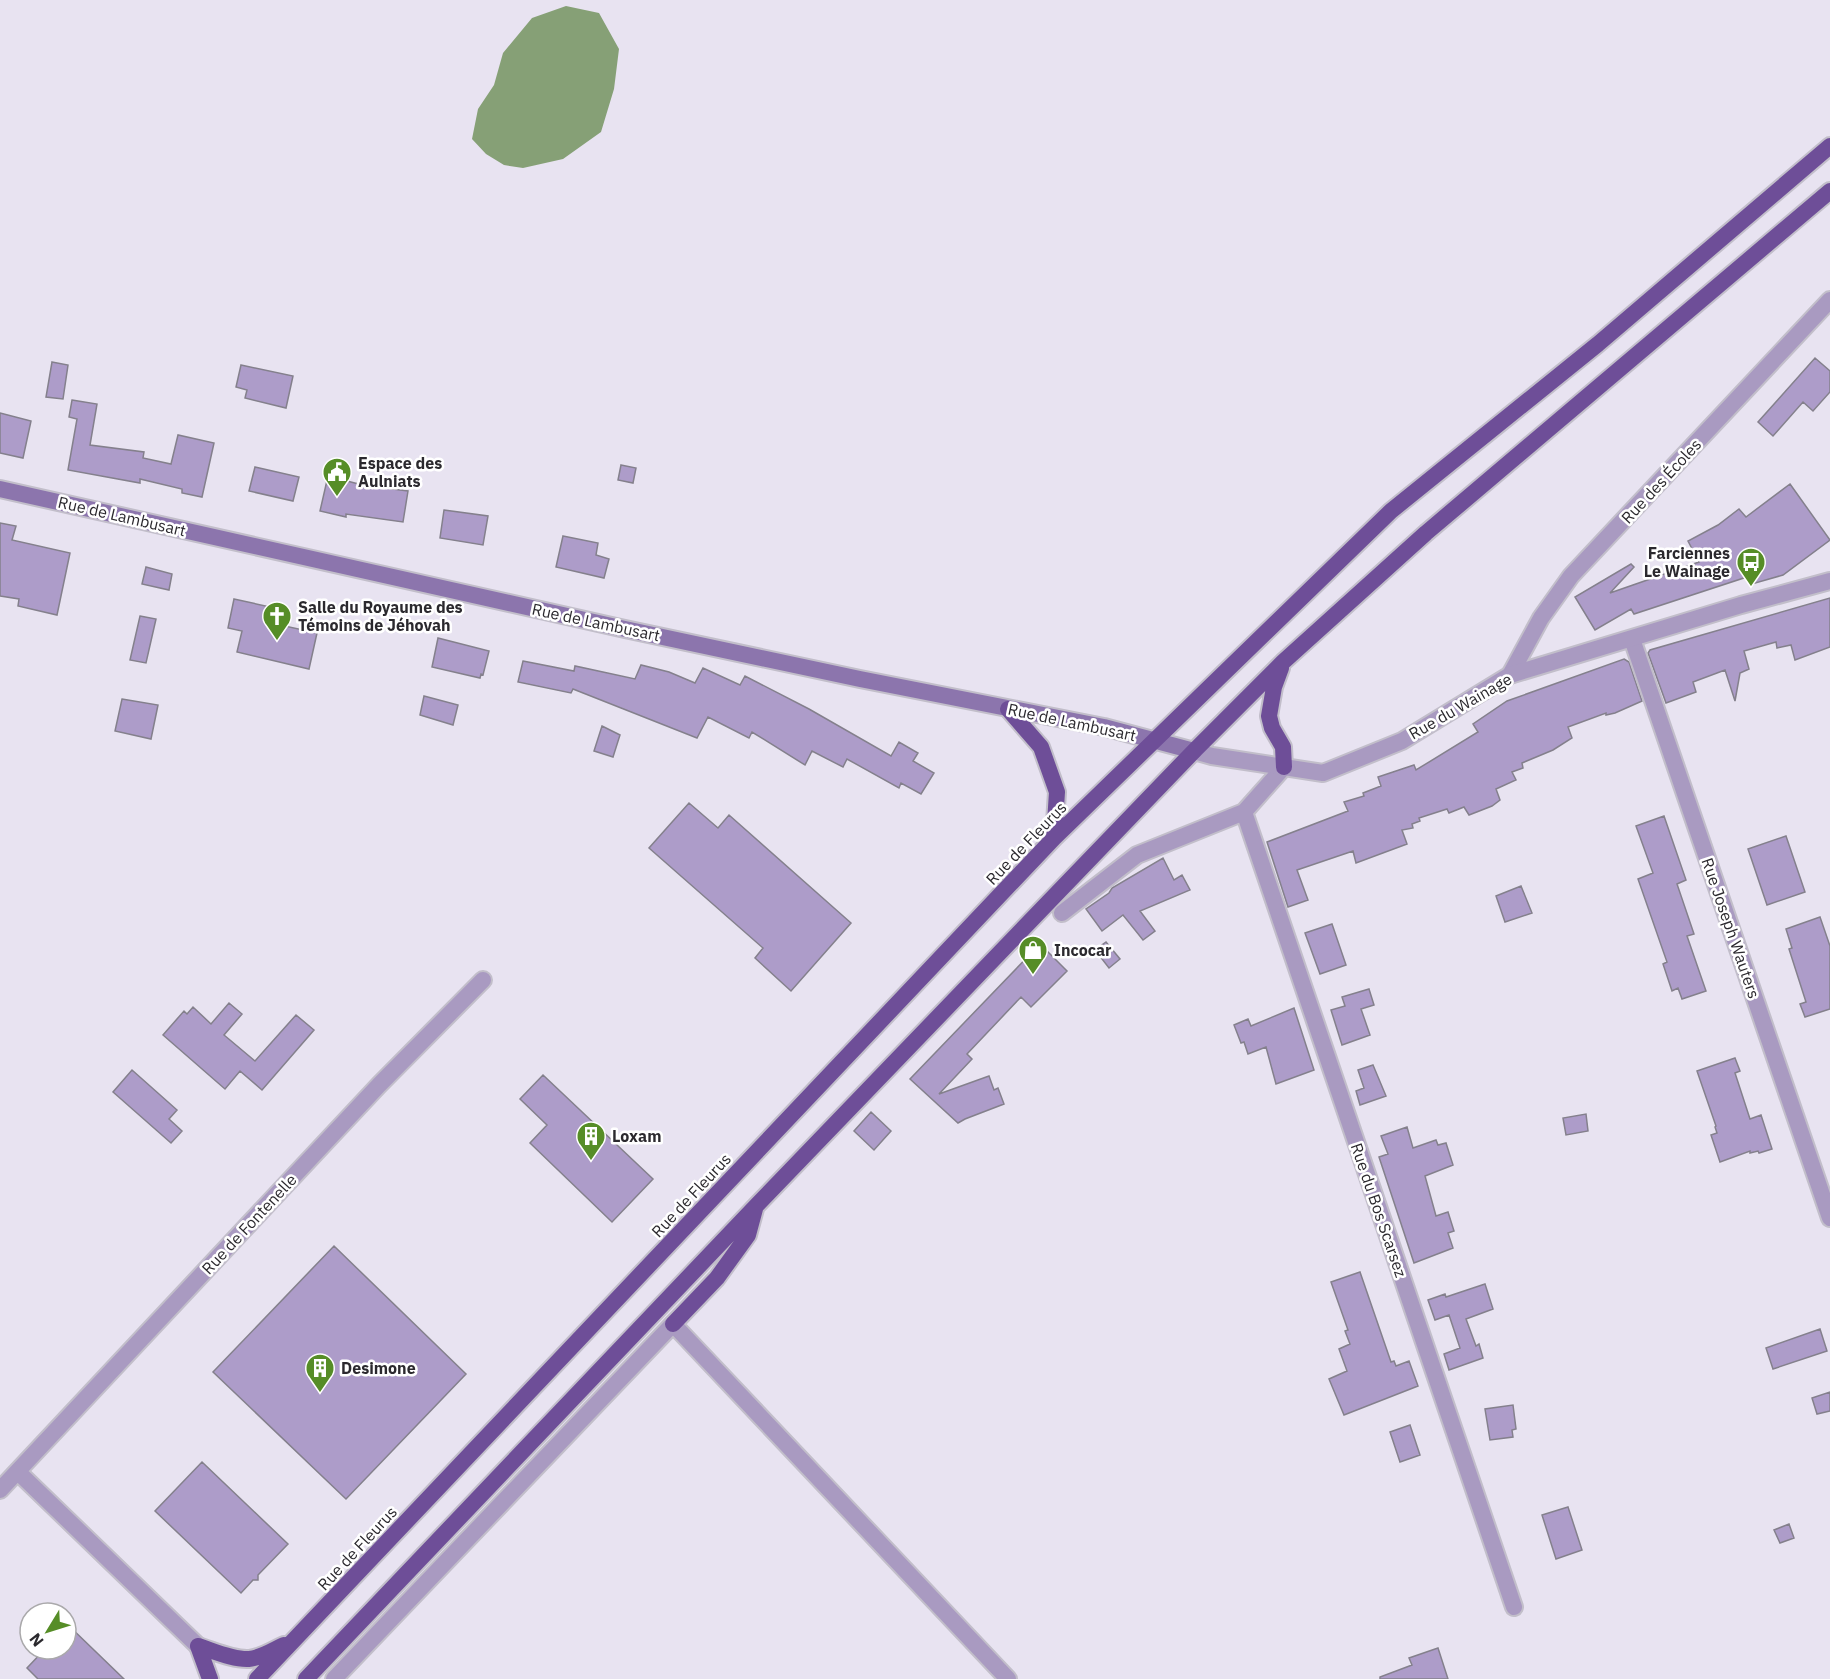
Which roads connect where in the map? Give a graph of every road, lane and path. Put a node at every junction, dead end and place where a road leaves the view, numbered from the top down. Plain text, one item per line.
1 (1830, 146) edge
2 (1830, 191) edge
3 (1830, 300) edge
4 (0, 489) edge
5 (1830, 581) edge
6 (1632, 639) junction
7 (1283, 662) junction
8 (1510, 675) junction
9 (1008, 709) junction
10 (1154, 740) junction
11 (1194, 751) junction
12 (1284, 767) junction
13 (1244, 812) junction
14 (1054, 838) junction
15 (1062, 913) dead end
16 (483, 981) dead end
17 (756, 1206) junction
18 (1830, 1218) edge
19 (673, 1324) junction
20 (18, 1472) junction
21 (0, 1490) edge
22 (1514, 1607) dead end
23 (295, 1639) junction
24 (198, 1646) junction
25 (210, 1679) edge
26 (257, 1679) edge
27 (306, 1679) edge
28 (334, 1679) edge
29 (1008, 1679) edge

1 - 10 highway, Rue de Fleurus
2 - 7 highway
3 - 8 street, Rue des Écoles
4 - 9 main road, Rue de Lambusart
5 - 6 street, Rue du Wainage
6 - 8 street, Rue du Wainage
6 - 18 street, Rue Joseph Wauters
7 - 11 highway
7 - 12 highway
8 - 12 street, Rue du Wainage
9 - 10 main road, Rue de Lambusart
9 - 14 highway
10 - 11 main road, Rue de Lambusart
10 - 14 highway, Rue de Fleurus
11 - 12 street, Rue du Wainage
11 - 17 highway
12 - 13 street
13 - 15 street
13 - 22 street, Rue du Bos Scarsez
14 - 23 highway, Rue de Fleurus
16 - 20 street, Rue de Fontenelle
17 - 19 highway
17 - 27 highway
19 - 28 street
19 - 29 street
20 - 21 street, Rue de Fontenelle
20 - 24 street
23 - 24 highway
23 - 26 highway, Rue de Fleurus
24 - 25 highway

